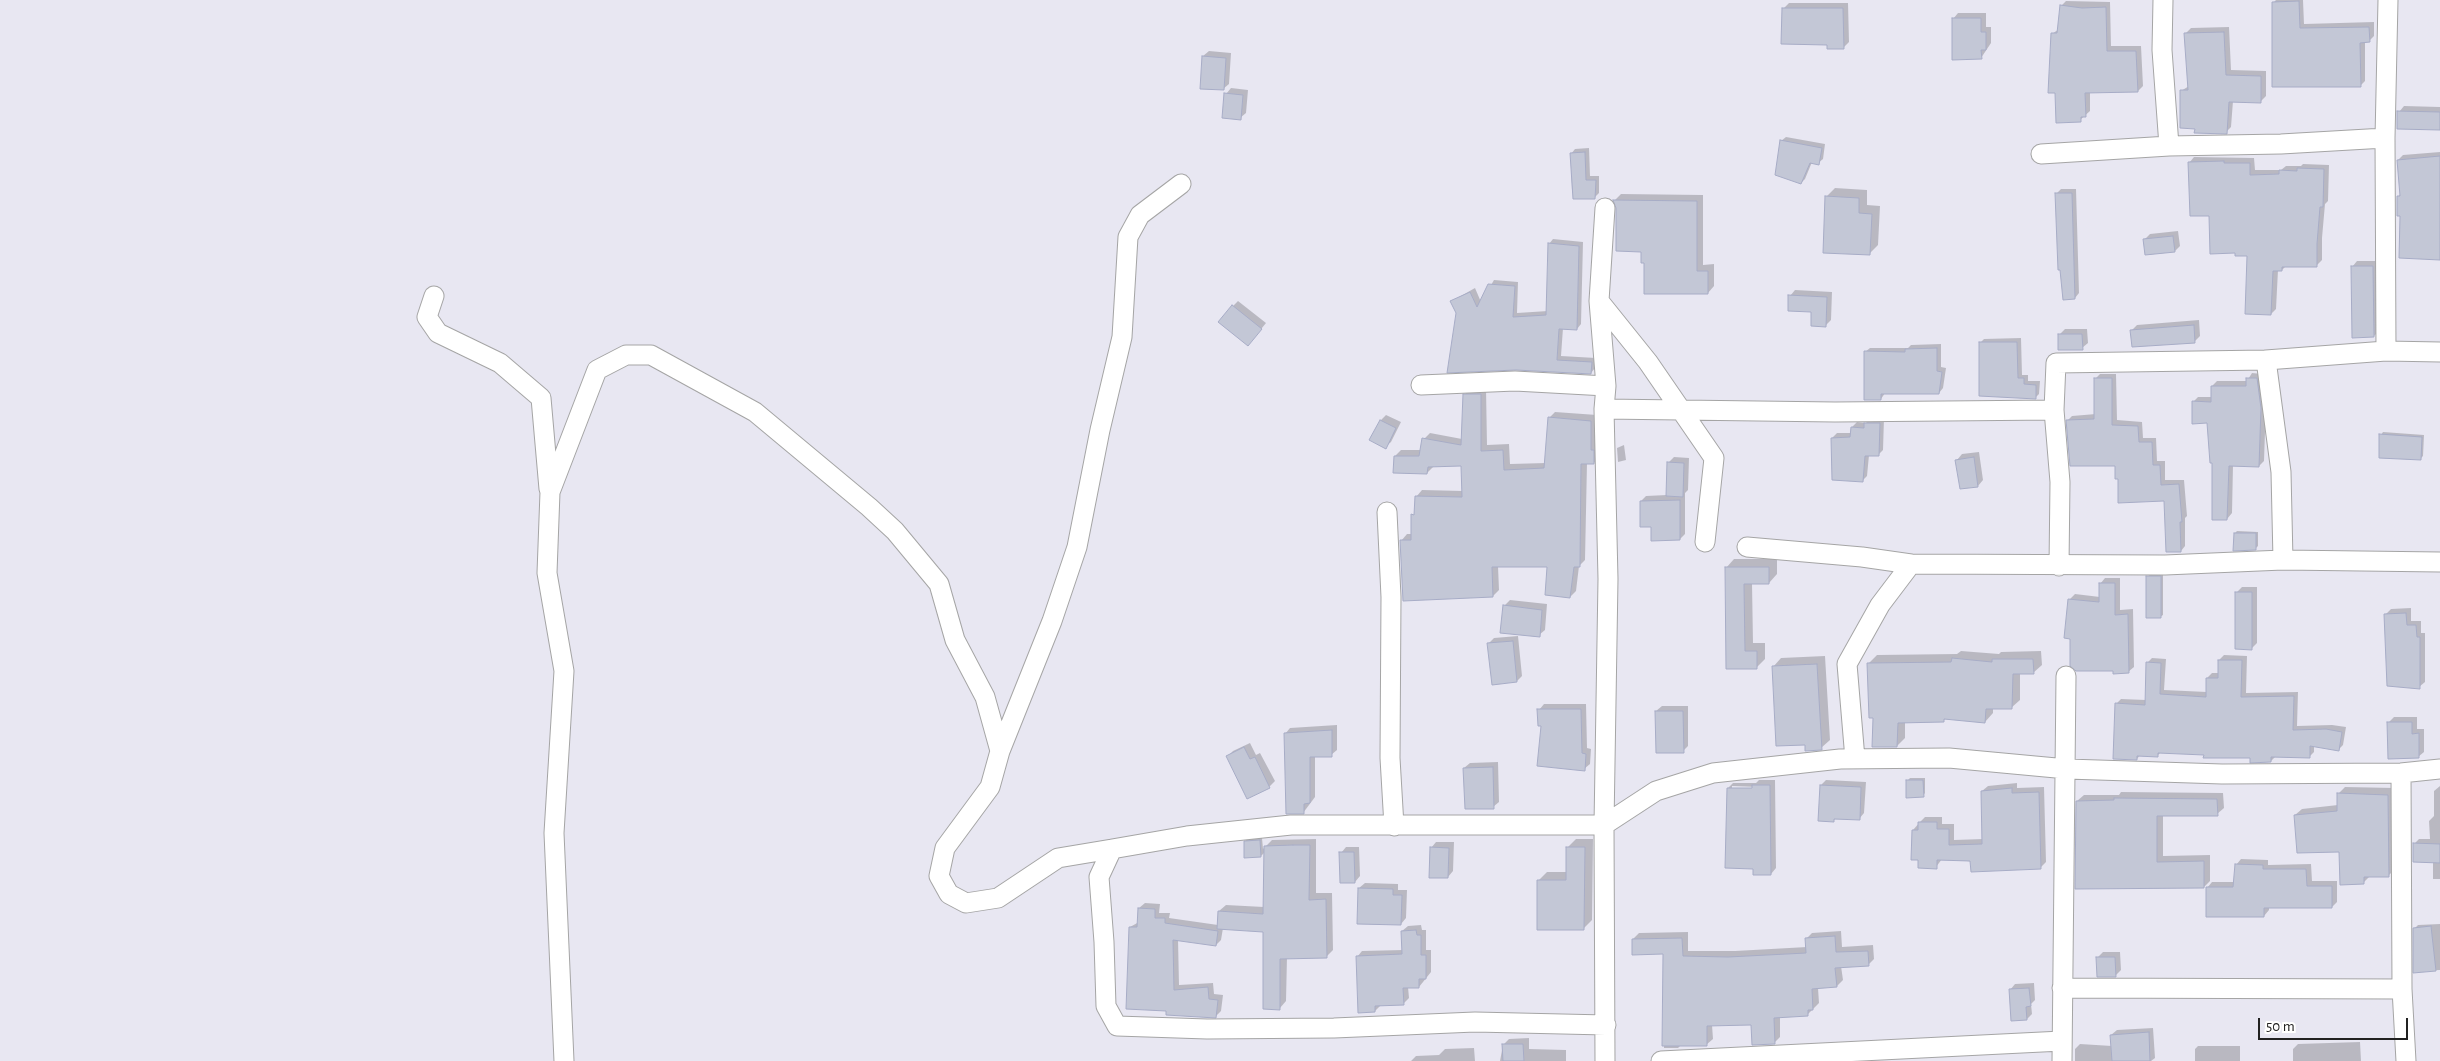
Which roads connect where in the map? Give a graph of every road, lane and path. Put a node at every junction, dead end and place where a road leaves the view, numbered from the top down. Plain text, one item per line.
1 (2163, 0) edge
2 (2388, 0) edge
3 (2385, 138) junction
4 (2169, 146) junction
5 (2041, 154) dead end
6 (1181, 184) dead end
7 (1605, 208) dead end
8 (434, 296) dead end
9 (1599, 301) junction
10 (2386, 351) junction
11 (2440, 352) edge
12 (2266, 360) junction
13 (1421, 385) dead end
14 (1606, 386) junction
15 (1604, 409) junction
16 (2054, 410) junction
17 (1684, 411) junction
18 (550, 492) junction
19 (1387, 512) dead end
20 (1705, 542) dead end
21 (1747, 547) dead end
22 (2283, 560) junction
23 (2440, 562) edge
24 (1911, 564) junction
25 (2059, 566) junction
26 (2066, 676) dead end
27 (1000, 751) junction
28 (1856, 759) junction
29 (2067, 769) junction
30 (2440, 769) edge
31 (2401, 773) junction
32 (1394, 826) junction
33 (1604, 826) junction
34 (1112, 849) junction
35 (2062, 988) junction
36 (2402, 989) junction
37 (1606, 1025) junction
38 (2062, 1040) junction
39 (564, 1061) edge
40 (1605, 1061) edge
41 (1661, 1061) edge
42 (2062, 1061) edge
43 (2406, 1061) edge

1 - 4 street
2 - 3 street
3 - 4 street
3 - 10 street
4 - 5 street
6 - 27 street
7 - 9 street
8 - 18 street
9 - 14 street
9 - 17 street
10 - 11 street
10 - 12 street
12 - 16 street
12 - 22 street
13 - 14 street
14 - 15 street
15 - 17 street
15 - 33 street
16 - 17 street
16 - 25 street
17 - 20 street
18 - 27 street
18 - 39 street
19 - 32 street
21 - 24 street
22 - 23 street
22 - 25 street
24 - 25 street
24 - 28 street
26 - 29 street
27 - 34 street
28 - 29 street
28 - 33 street
29 - 31 street
29 - 35 street
30 - 31 street
31 - 36 street
32 - 33 street
32 - 34 street
33 - 37 street
34 - 37 street
35 - 36 street
35 - 38 street
36 - 43 street
37 - 40 street
38 - 41 street
38 - 42 street

